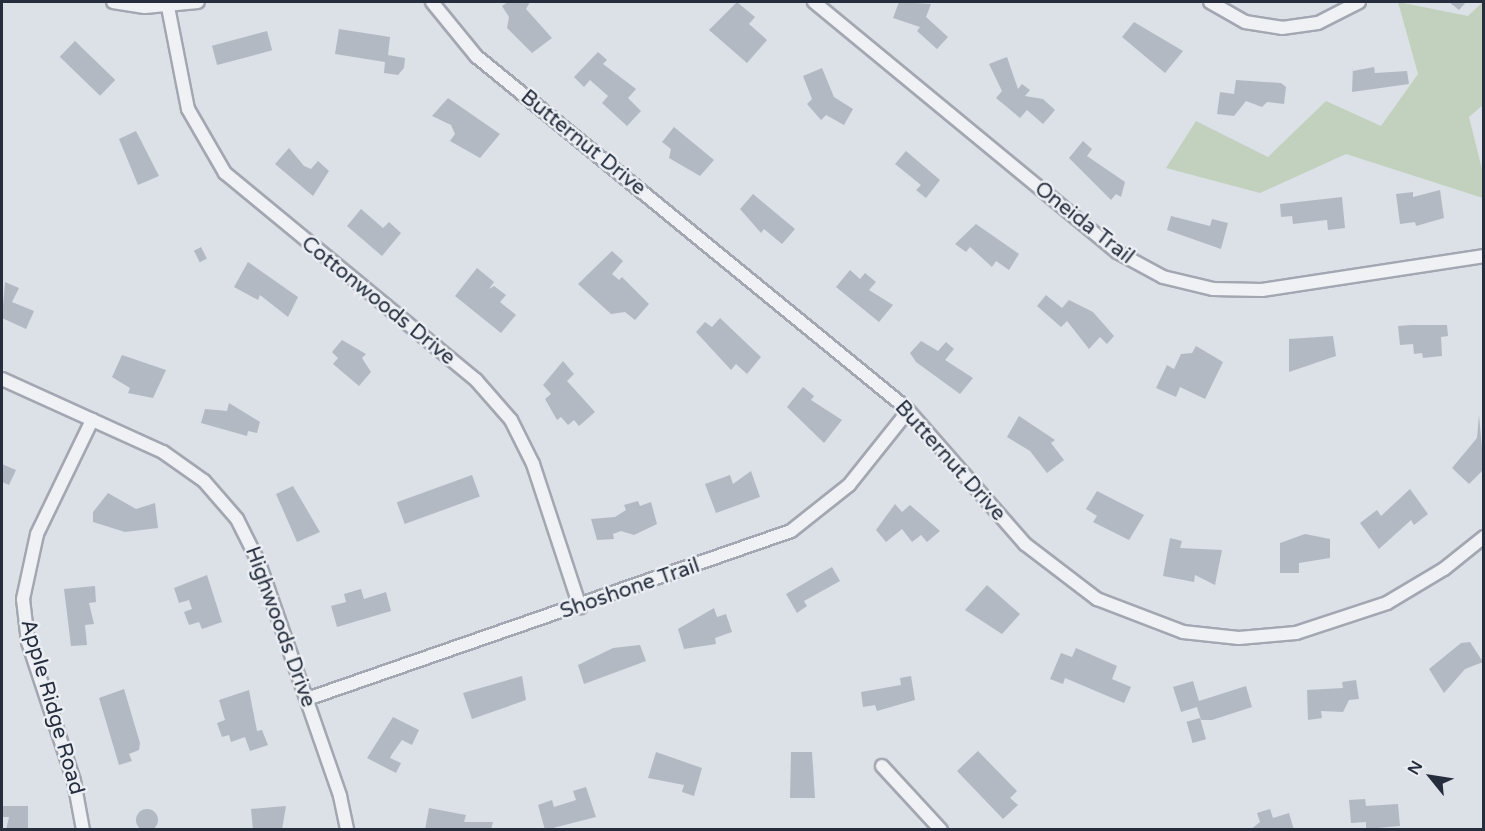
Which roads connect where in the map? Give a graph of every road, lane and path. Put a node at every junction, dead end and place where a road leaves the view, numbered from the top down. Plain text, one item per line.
1 (113, 2) edge
2 (198, 2) edge
3 (432, 2) edge
4 (814, 2) edge
5 (1210, 2) edge
6 (1359, 2) edge
7 (168, 7) junction
8 (1484, 256) edge
9 (2, 379) edge
10 (908, 411) junction
11 (92, 420) junction
12 (1484, 537) edge
13 (580, 606) junction
14 (307, 699) junction
15 (882, 766) dead end
16 (83, 830) edge
17 (346, 830) edge
18 (941, 830) edge

1 - 7 street
2 - 7 street
3 - 10 street, Butternut Drive
4 - 8 street, Oneida Trail
5 - 6 street
7 - 13 street, Cottonwoods Drive
9 - 11 street, Highwoods Drive
10 - 12 street, Butternut Drive
10 - 13 street, Shoshone Trail
11 - 14 street, Highwoods Drive
11 - 16 street, Apple Ridge Road
13 - 14 street, Shoshone Trail
14 - 17 street, Highwoods Drive
15 - 18 street

